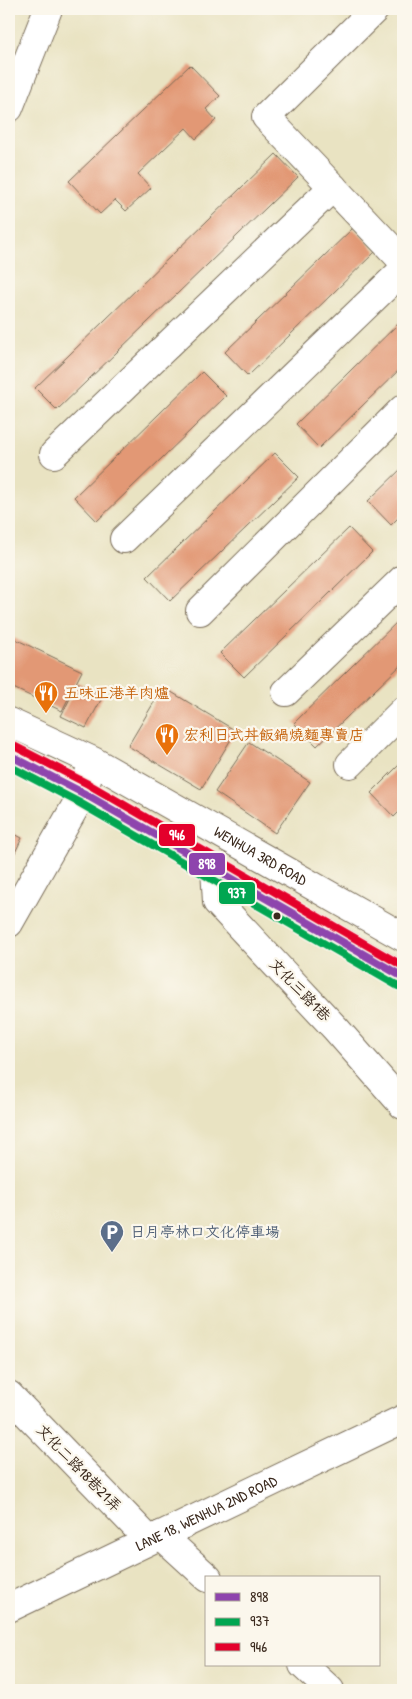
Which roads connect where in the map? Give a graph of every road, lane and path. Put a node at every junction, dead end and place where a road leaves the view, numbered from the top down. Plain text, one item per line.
1 (48, 9) edge
2 (375, 9) edge
3 (9, 108) edge
4 (333, 188) junction
5 (403, 261) edge
6 (403, 270) edge
7 (403, 409) edge
8 (54, 454) dead end
9 (124, 539) dead end
10 (403, 579) edge
11 (200, 611) dead end
12 (286, 692) dead end
13 (403, 711) edge
14 (9, 722) edge
15 (9, 755) edge
16 (92, 760) junction
17 (350, 764) dead end
18 (82, 793) junction
19 (215, 869) junction
20 (9, 923) edge
21 (403, 936) edge
22 (403, 978) edge
23 (403, 1105) edge
24 (9, 1396) edge
25 (403, 1419) edge
26 (155, 1538) junction
27 (205, 1576) edge
28 (9, 1608) edge
29 (304, 1666) edge
30 (330, 1690) edge

1 - 3 street
2 - 4 street
4 - 5 street
4 - 8 street
6 - 9 street
7 - 11 street
10 - 12 street
13 - 17 street
14 - 16 street, WENHUA 3RD ROAD
15 - 18 street
16 - 18 street
16 - 21 street, WENHUA 3RD ROAD
18 - 19 street
18 - 20 street
19 - 22 street
19 - 23 street, 文化三路1巷
24 - 26 street, 文化二路18巷21弄
25 - 26 street, LANE 18, WENHUA 2ND ROAD
26 - 27 street, 文化二路18巷21弄
26 - 28 street, LANE 18, WENHUA 2ND ROAD
29 - 30 street

